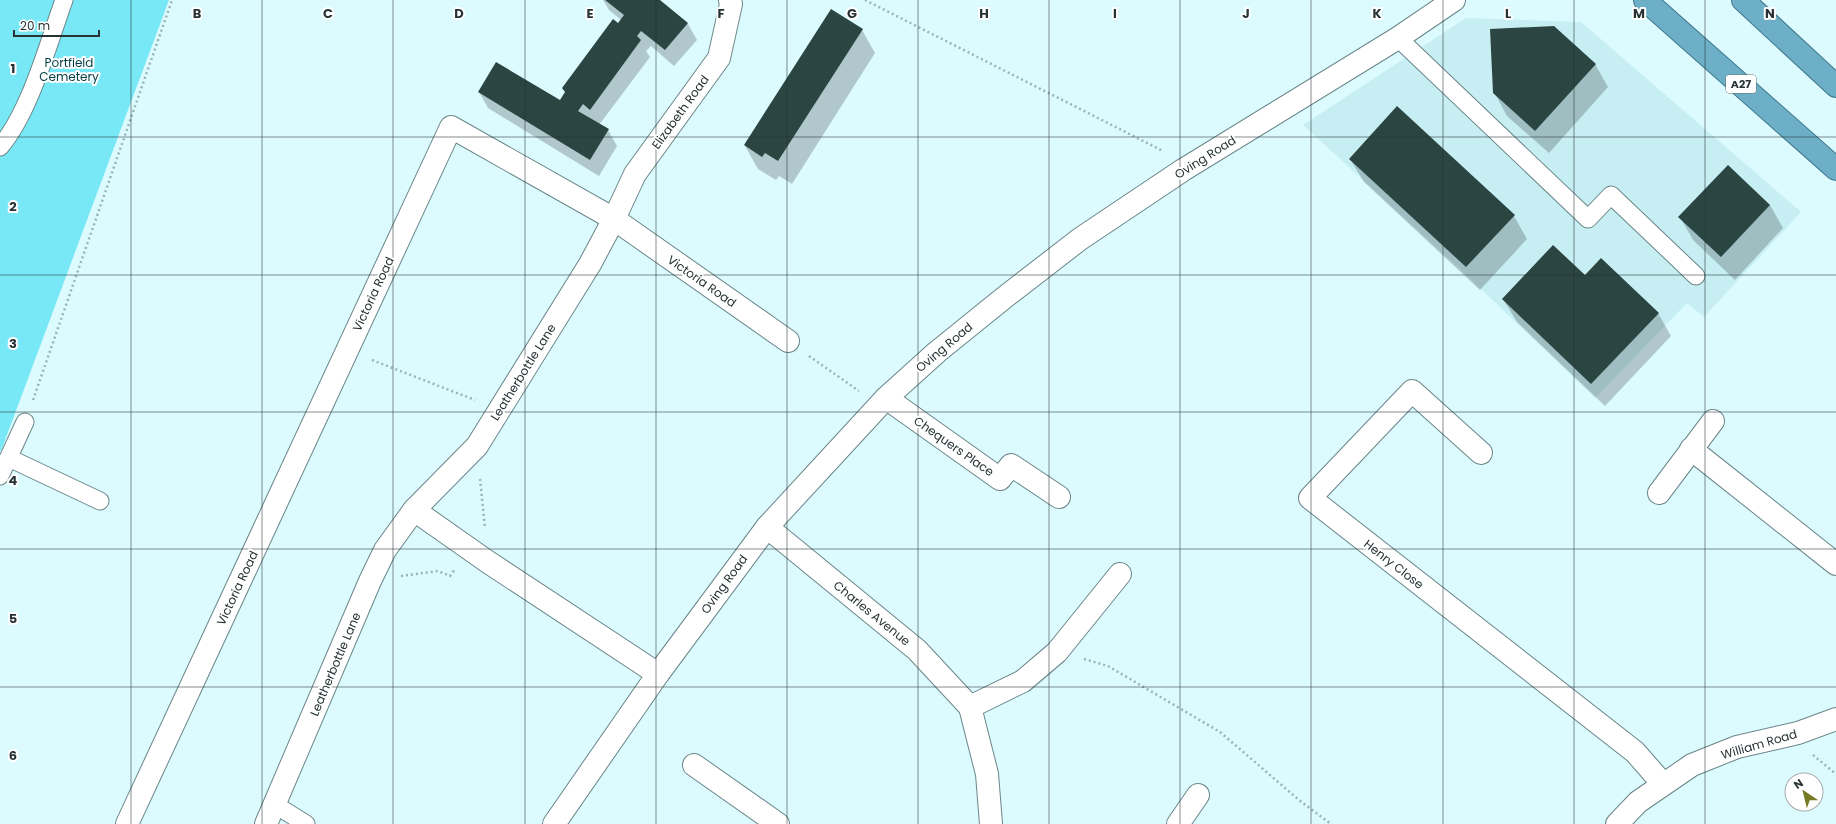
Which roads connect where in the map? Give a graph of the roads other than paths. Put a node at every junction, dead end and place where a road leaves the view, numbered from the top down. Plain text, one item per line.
1 (64, 0) edge
2 (730, 0) edge
3 (1454, 0) edge
4 (1645, 0) edge
5 (1743, 0) edge
6 (1398, 38) junction
7 (1836, 86) edge
8 (0, 147) edge
9 (1836, 169) edge
10 (614, 220) junction
11 (1696, 276) dead end
12 (788, 341) road end
13 (882, 402) junction
14 (1713, 421) dead end
15 (25, 422) road end
16 (1691, 449) junction
17 (1481, 453) dead end
18 (9, 458) junction
19 (0, 476) edge
20 (1659, 493) dead end
21 (1059, 497) dead end
22 (100, 501) dead end
23 (414, 510) junction
24 (767, 527) junction
25 (1836, 564) edge
26 (1120, 574) dead end
27 (658, 674) junction
28 (970, 707) junction
29 (1836, 719) edge
30 (694, 765) dead end
31 (1663, 784) junction
32 (1198, 795) dead end
33 (270, 814) edge
34 (128, 824) edge
35 (306, 824) edge
36 (554, 824) edge
37 (778, 824) edge
38 (991, 824) edge
39 (1178, 824) edge
40 (1617, 824) edge

1 - 8 lane
2 - 10 street, Elizabeth Road
3 - 6 street, Oving Road
4 - 9 highway, A27
5 - 7 highway
6 - 11 lane
6 - 13 street, Oving Road
10 - 12 street, Victoria Road
10 - 23 street, Leatherbottle Lane
10 - 34 street, Victoria Road
13 - 21 street, Chequers Place
13 - 24 street, Oving Road
14 - 16 street
15 - 18 lane
16 - 20 street
16 - 25 street
17 - 31 street, Henry Close
18 - 19 lane
18 - 22 lane
23 - 27 street
23 - 33 street, Leatherbottle Lane
24 - 27 street, Oving Road
24 - 28 street, Charles Avenue
26 - 28 street
27 - 36 street, Oving Road
28 - 38 street, Charles Avenue
29 - 31 street, William Road
30 - 37 street
31 - 40 street
32 - 39 street
33 - 35 lane

